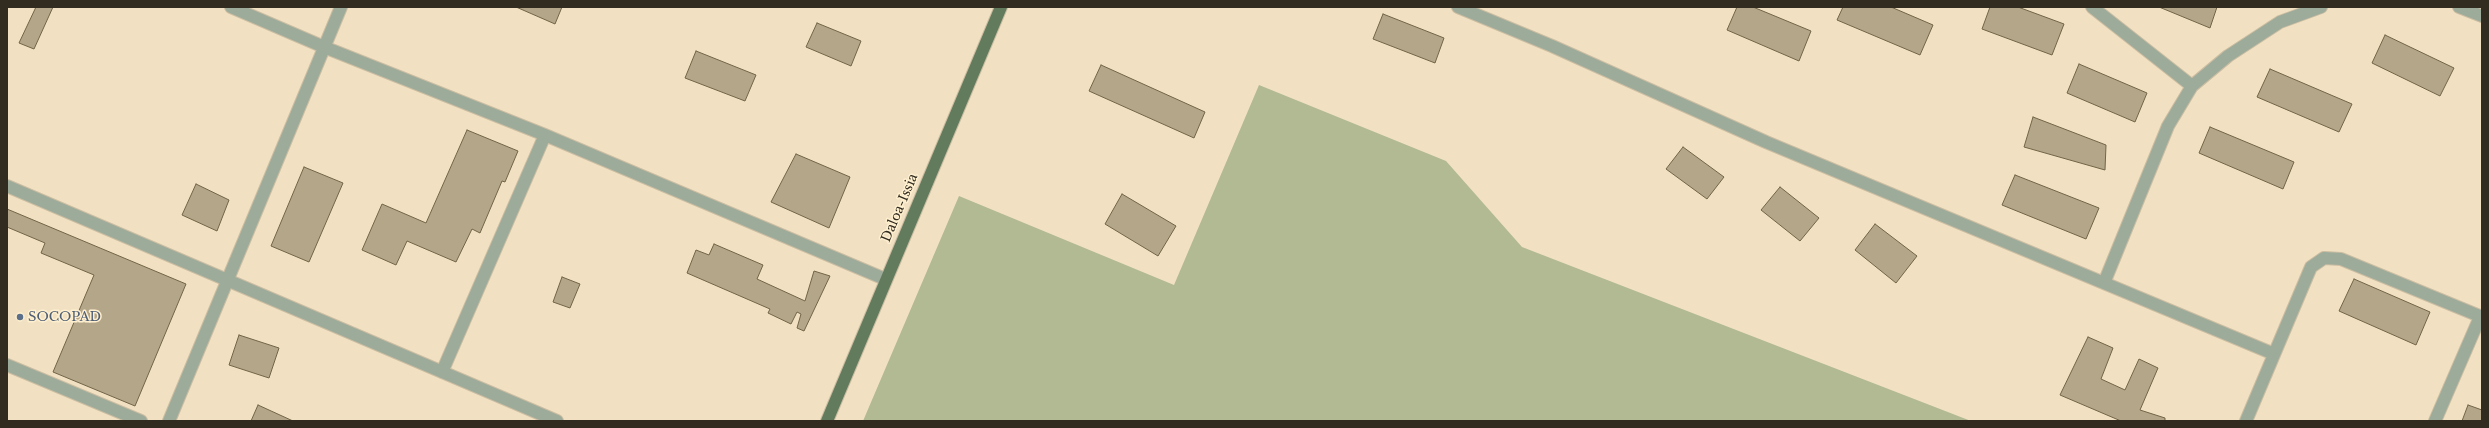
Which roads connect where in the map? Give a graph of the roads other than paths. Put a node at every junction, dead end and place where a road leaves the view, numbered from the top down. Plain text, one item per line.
1 (231, 7) edge
2 (341, 7) edge
3 (1001, 7) edge
4 (1458, 7) edge
5 (2092, 7) edge
6 (2321, 7) edge
7 (2459, 7) edge
8 (2482, 16) edge
9 (324, 47) junction
10 (2192, 86) junction
11 (545, 135) junction
12 (7, 186) edge
13 (885, 279) junction
14 (228, 280) junction
15 (2104, 283) junction
16 (2481, 317) edge
17 (2274, 354) junction
18 (7, 365) edge
19 (442, 372) junction
20 (141, 421) edge
21 (169, 421) edge
22 (557, 421) edge
23 (827, 421) edge
24 (2246, 421) edge
25 (2434, 421) edge

1 - 9 street
2 - 9 street
3 - 13 main road, Daloa-Issia
4 - 15 street
5 - 10 street
6 - 10 street
7 - 8 street
9 - 11 street
9 - 14 street
10 - 15 street
11 - 13 street
11 - 19 street
12 - 14 street
13 - 23 main road, Daloa-Issia
14 - 19 street
14 - 21 street
15 - 17 street
16 - 17 street
16 - 25 street
17 - 24 street
18 - 20 street
19 - 22 street

